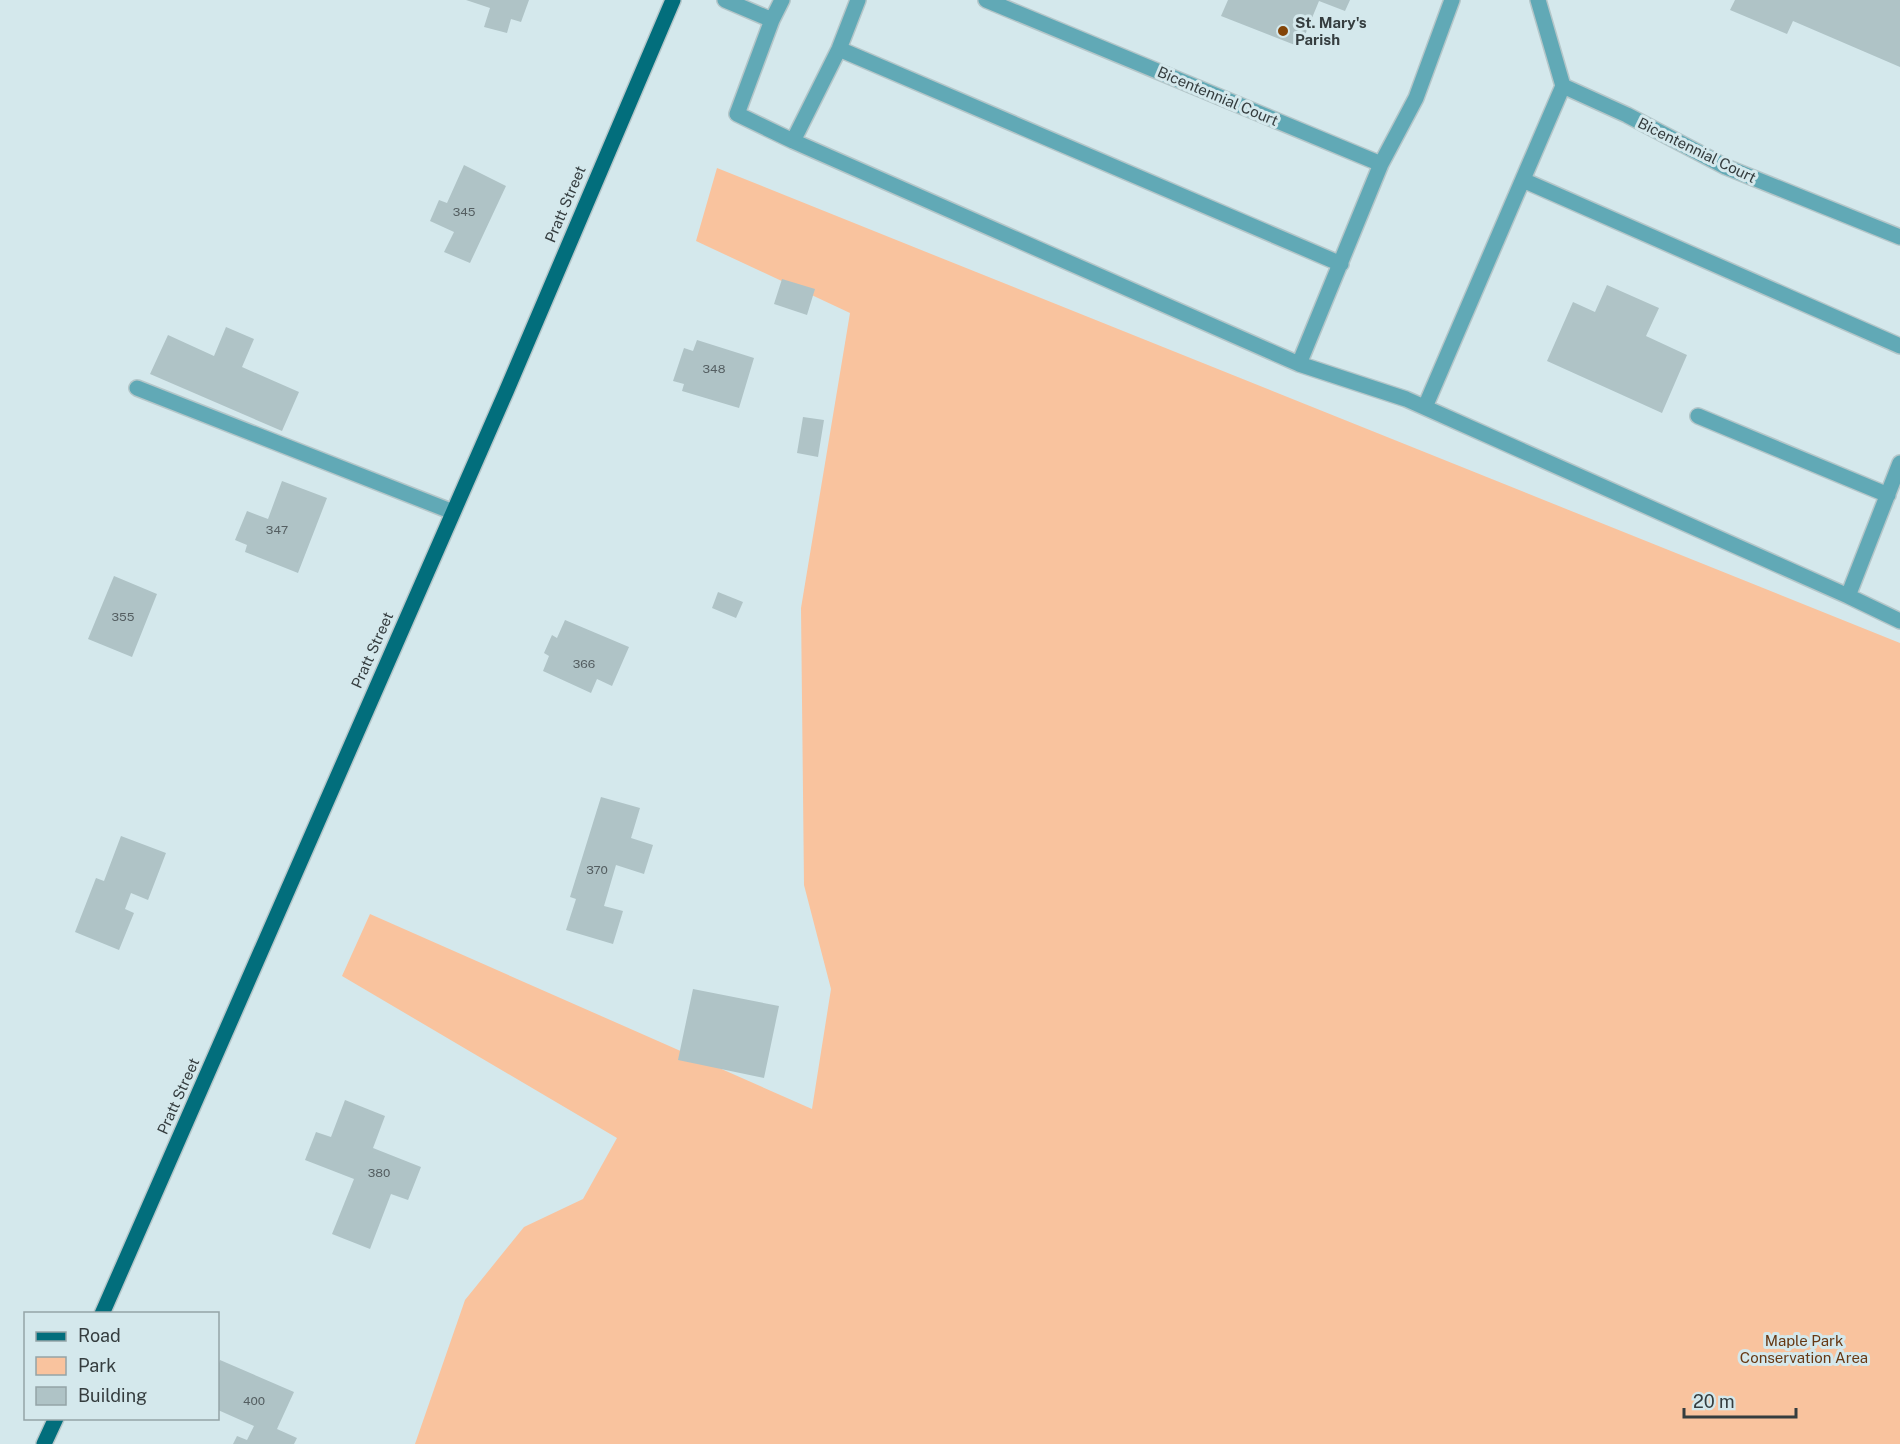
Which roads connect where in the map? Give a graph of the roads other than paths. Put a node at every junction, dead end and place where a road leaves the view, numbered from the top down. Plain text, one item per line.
1 (673, 0) edge
2 (725, 0) edge
3 (782, 0) edge
4 (858, 0) edge
5 (986, 0) edge
6 (1452, 0) edge
7 (1538, 0) edge
8 (772, 20) junction
9 (838, 49) junction
10 (1563, 86) junction
11 (793, 141) junction
12 (1380, 164) junction
13 (1523, 180) junction
14 (1900, 237) edge
15 (1341, 264) junction
16 (1900, 346) edge
17 (1299, 364) junction
18 (137, 388) dead end
19 (1425, 407) junction
20 (1698, 416) dead end
21 (1900, 463) edge
22 (1888, 495) junction
23 (453, 512) junction
24 (1848, 596) junction
25 (1900, 621) edge
26 (103, 1312) edge
27 (56, 1420) edge
28 (44, 1444) edge

1 - 23 main road, Pratt Street
2 - 8 lane
3 - 8 lane
4 - 9 lane
5 - 12 lane, Bicentennial Court
6 - 12 lane
7 - 10 lane
8 - 11 lane
9 - 11 lane
9 - 15 lane
10 - 13 lane
10 - 14 lane, Bicentennial Court
11 - 17 lane
12 - 15 lane
13 - 16 lane
13 - 19 lane
15 - 17 lane
17 - 19 lane
18 - 23 lane
19 - 24 lane
20 - 22 lane
21 - 22 lane
22 - 24 lane
23 - 26 main road, Pratt Street
24 - 25 lane
27 - 28 main road

